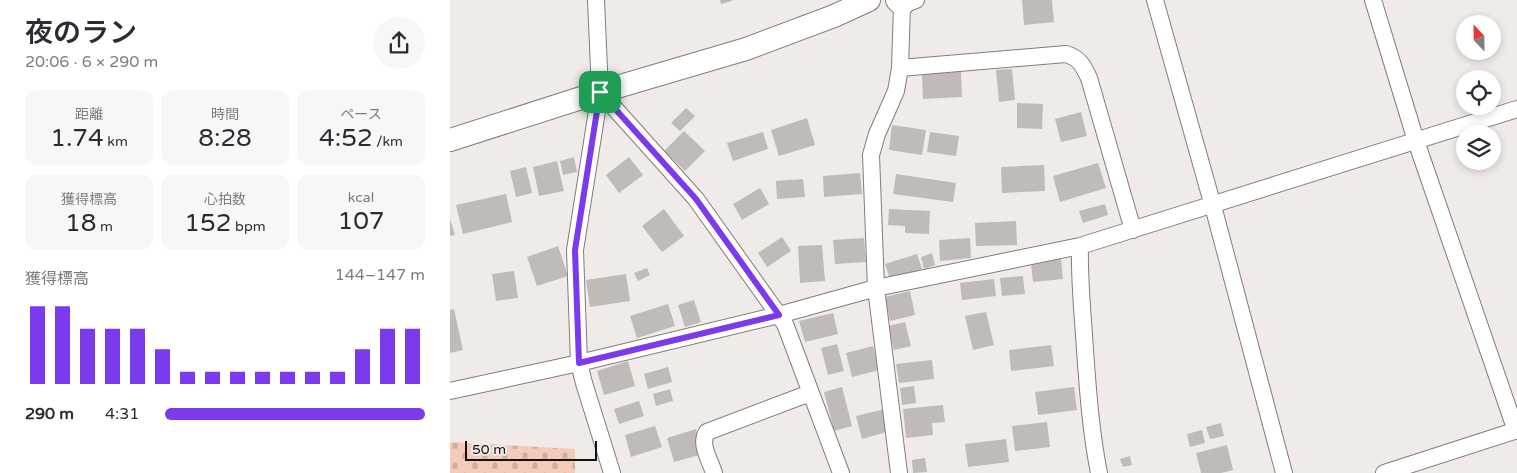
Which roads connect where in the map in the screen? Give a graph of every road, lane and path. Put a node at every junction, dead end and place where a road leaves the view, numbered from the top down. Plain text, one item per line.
1 (596, 0) edge
2 (869, 0) edge
3 (1155, 0) edge
4 (1373, 0) edge
5 (905, 2) edge
6 (900, 68) junction
7 (600, 92) junction
8 (1517, 109) edge
9 (450, 140) edge
10 (1416, 141) junction
11 (1213, 206) junction
12 (1133, 230) junction
13 (1080, 246) junction
14 (876, 288) junction
15 (779, 315) junction
16 (579, 363) junction
17 (450, 391) edge
18 (810, 393) junction
19 (1516, 431) edge
20 (612, 473) edge
21 (714, 473) edge
22 (840, 473) edge
23 (899, 473) edge
24 (1099, 473) edge
25 (1284, 473) edge
26 (1384, 473) edge

1 - 7 street
2 - 7 street
3 - 11 street
4 - 10 street
5 - 6 street
6 - 12 street
6 - 14 street
7 - 9 street
7 - 15 street
7 - 16 street
8 - 10 street
10 - 11 street
10 - 19 street
11 - 12 street
11 - 25 street
12 - 13 street
13 - 14 street
13 - 24 street
14 - 15 street
14 - 23 street
15 - 16 street
15 - 18 street
16 - 17 street
16 - 20 street
18 - 21 street
18 - 22 street
19 - 26 street

